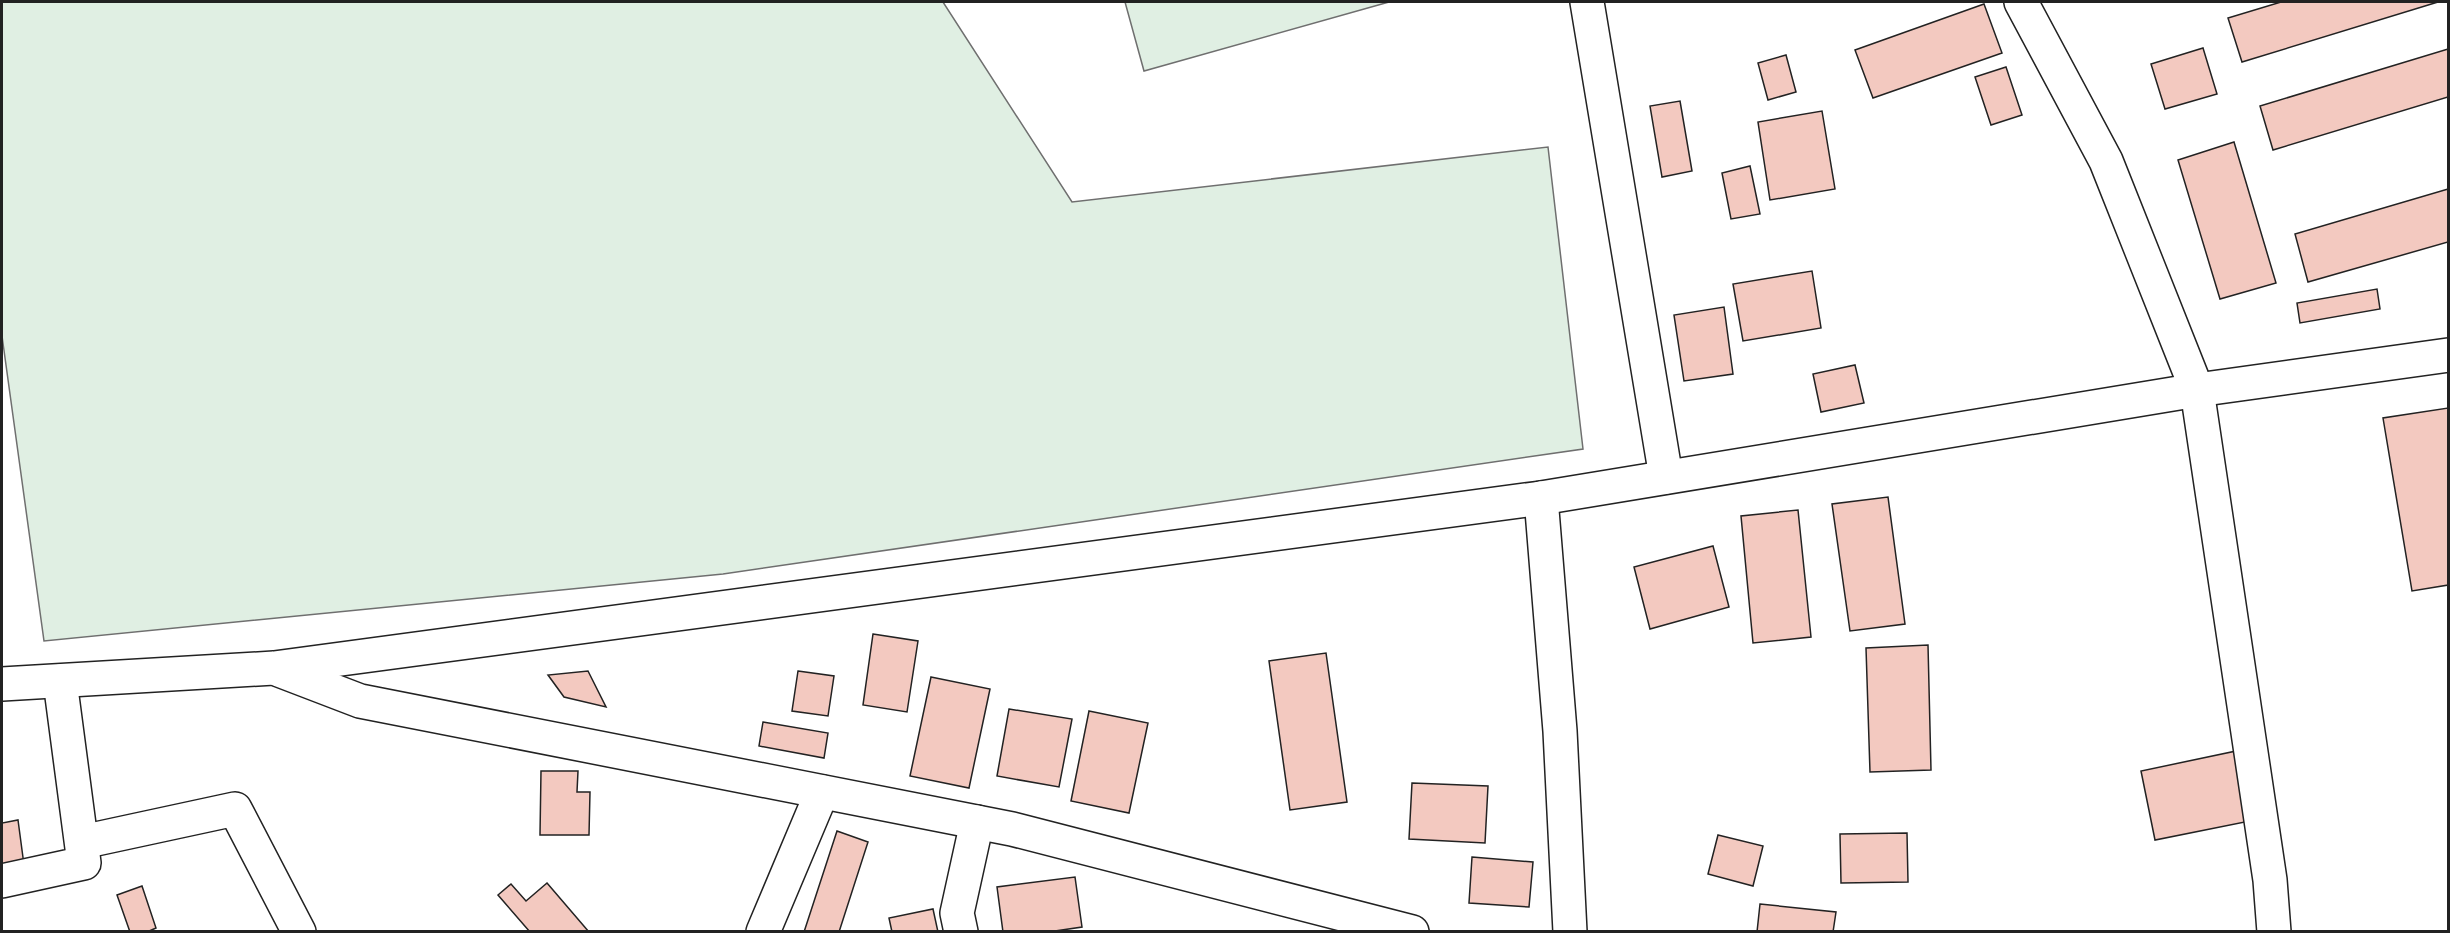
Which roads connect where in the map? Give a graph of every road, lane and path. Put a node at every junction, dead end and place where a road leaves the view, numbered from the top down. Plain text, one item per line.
1 (1587, 2) edge
2 (2021, 2) edge
3 (2448, 355) edge
4 (2197, 390) junction
5 (1666, 477) junction
6 (1541, 498) junction
7 (274, 668) junction
8 (60, 681) junction
9 (2, 684) edge
10 (822, 792) junction
11 (976, 822) junction
12 (82, 842) junction
13 (2, 881) edge
14 (299, 932) edge
15 (763, 932) edge
16 (961, 932) edge
17 (1412, 932) edge
18 (1570, 932) edge
19 (2274, 932) edge

1 - 5 street
2 - 4 street
3 - 4 street
4 - 5 street
4 - 19 street
5 - 6 street
6 - 7 street
6 - 18 street
7 - 8 street
7 - 10 street
8 - 9 street
8 - 12 street
10 - 11 street
10 - 15 street
11 - 16 street
11 - 17 street
12 - 13 street
12 - 14 street

